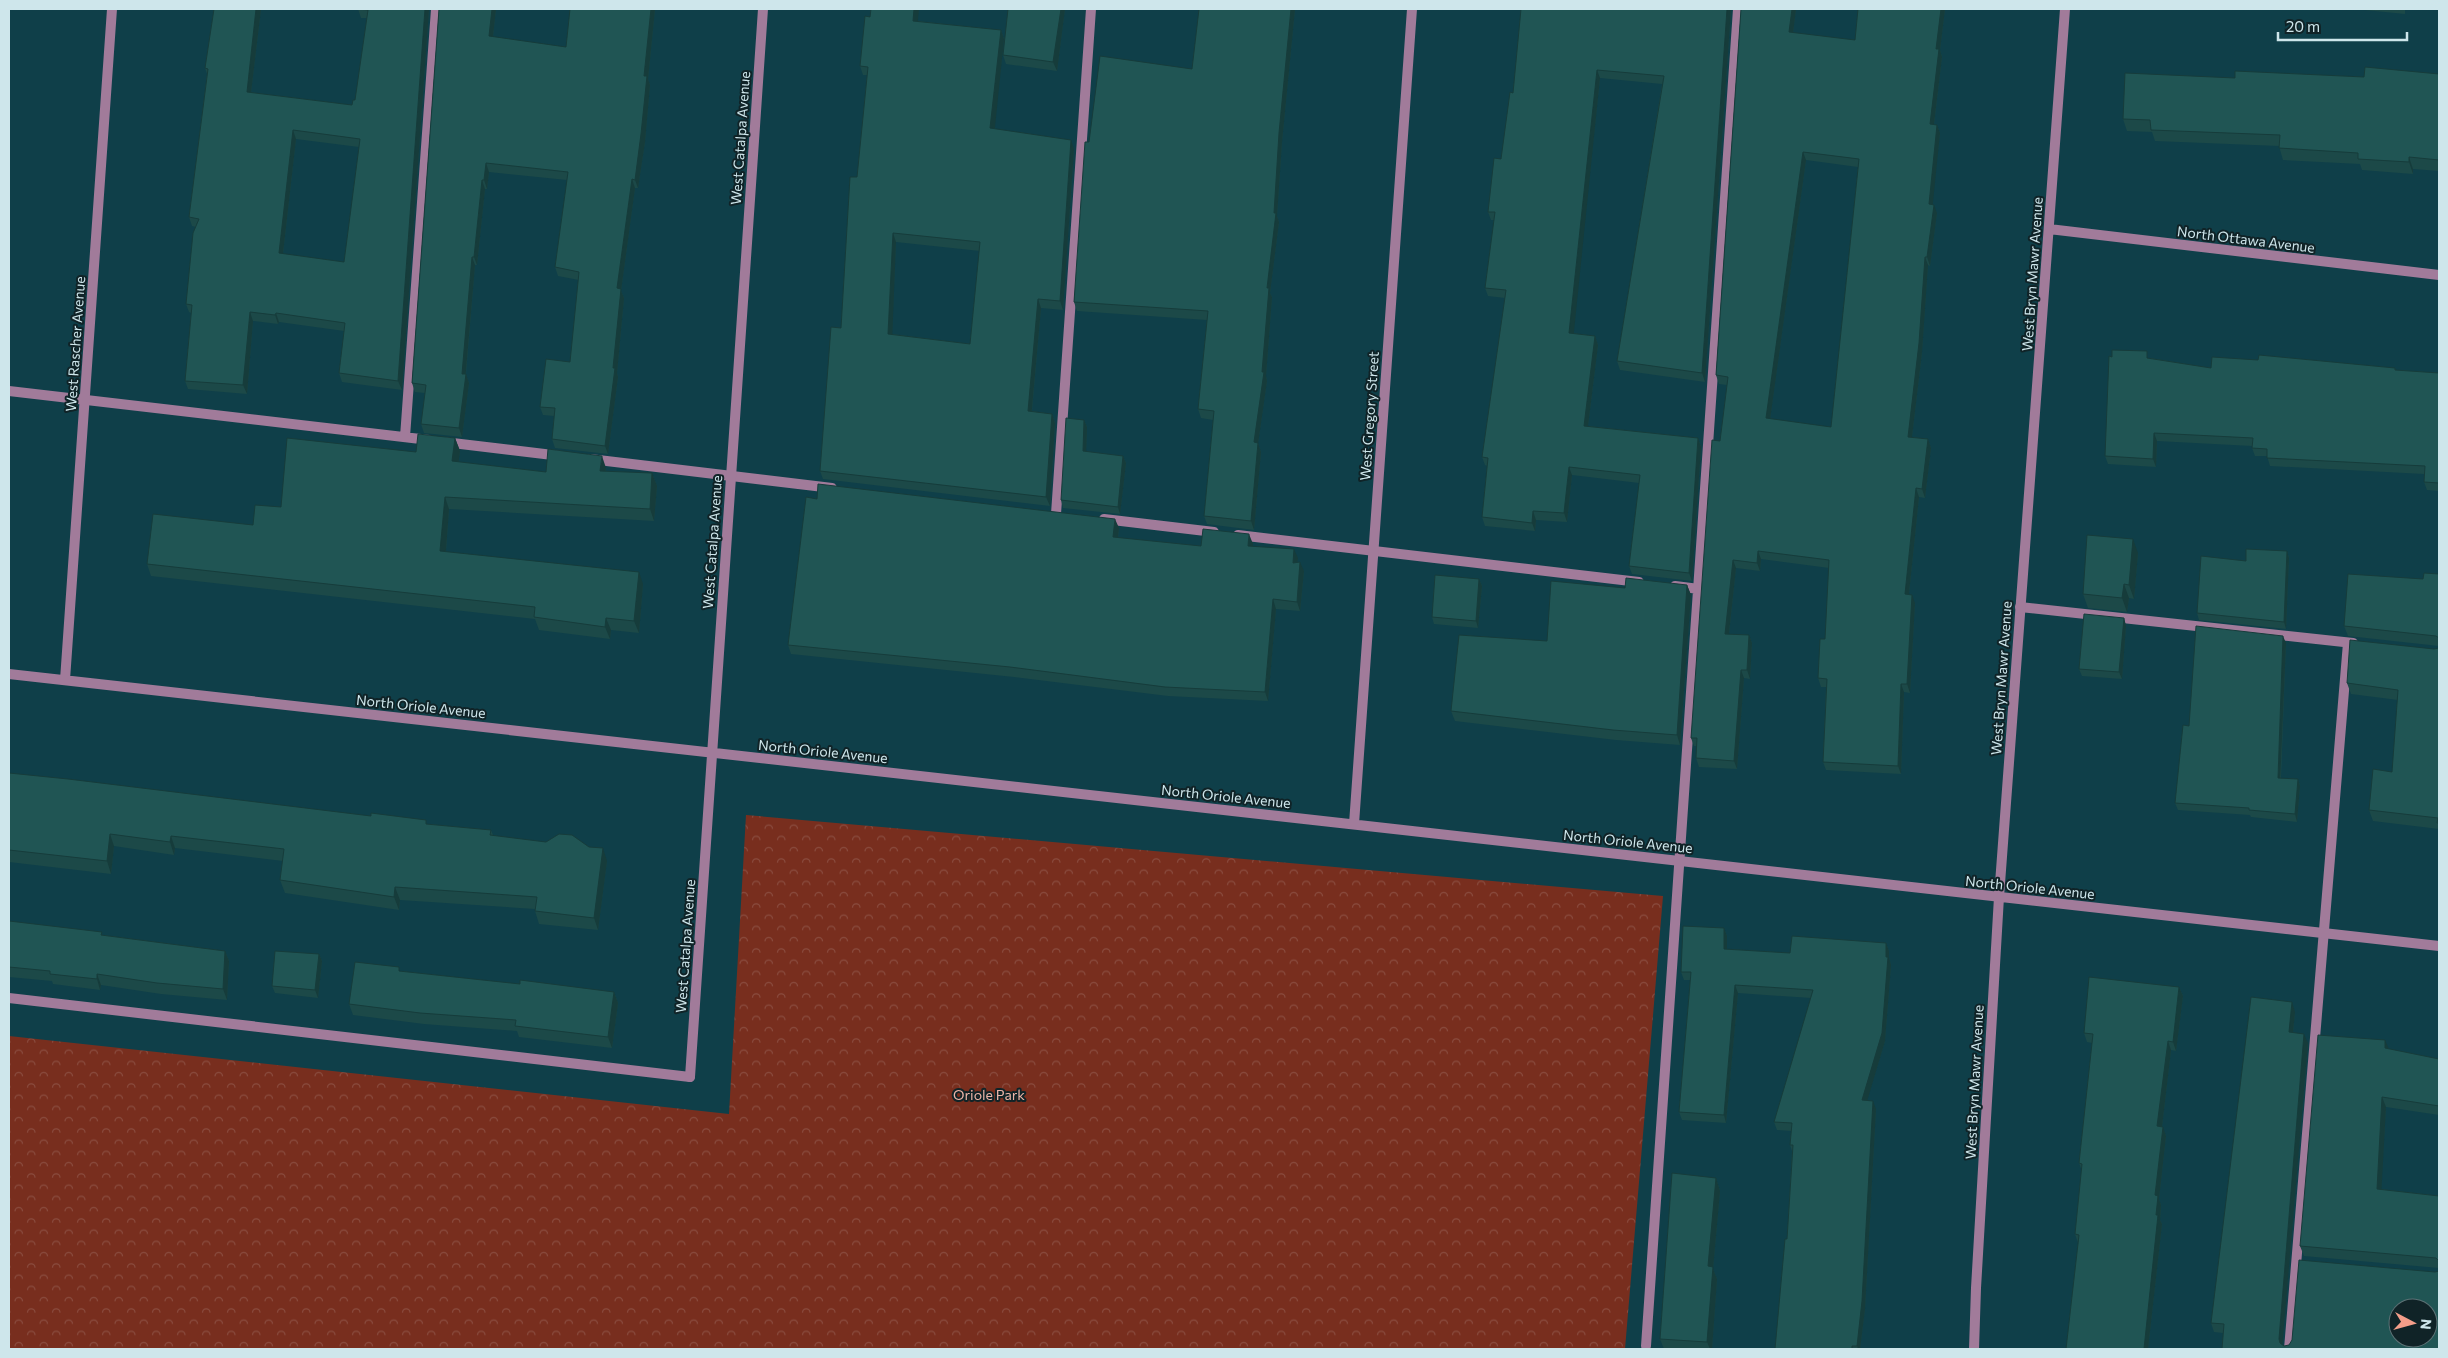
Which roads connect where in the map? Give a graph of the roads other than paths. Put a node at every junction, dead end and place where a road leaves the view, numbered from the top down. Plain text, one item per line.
1 (112, 9) edge
2 (436, 9) edge
3 (762, 9) edge
4 (1091, 9) edge
5 (1412, 9) edge
6 (1738, 9) edge
7 (2064, 9) edge
8 (2049, 229) junction
9 (2439, 275) edge
10 (9, 391) edge
11 (85, 400) junction
12 (405, 437) junction
13 (730, 476) junction
14 (839, 488) edge
15 (1056, 514) edge
16 (1096, 518) edge
17 (1373, 551) junction
18 (1699, 589) junction
19 (2020, 607) junction
20 (2348, 642) junction
21 (2366, 644) edge
22 (9, 674) edge
23 (64, 680) junction
24 (712, 753) junction
25 (1354, 824) junction
26 (1678, 861) junction
27 (1999, 897) junction
28 (2323, 933) junction
29 (2439, 946) edge
30 (9, 998) edge
31 (1646, 1346) dead end
32 (1974, 1349) edge
33 (2289, 1349) edge

1 - 11 street, West Rascher Avenue
2 - 12 street
3 - 13 street, West Catalpa Avenue
4 - 15 street
5 - 17 street, West Gregory Street
6 - 18 street
7 - 8 street, West Bryn Mawr Avenue
8 - 9 street, North Ottawa Avenue
8 - 19 street, West Bryn Mawr Avenue
10 - 11 street
11 - 12 street
11 - 23 street, West Rascher Avenue
12 - 13 street
13 - 14 street
13 - 24 street, West Catalpa Avenue
16 - 17 street
17 - 18 street
17 - 25 street, West Gregory Street
18 - 26 street
19 - 20 street
19 - 27 street, West Bryn Mawr Avenue
20 - 21 street
20 - 28 street
22 - 23 street, North Oriole Avenue
23 - 24 street, North Oriole Avenue
24 - 25 street, North Oriole Avenue
24 - 30 street, West Catalpa Avenue
25 - 26 street, North Oriole Avenue
26 - 27 street, North Oriole Avenue
26 - 31 street
27 - 28 street, North Oriole Avenue
27 - 32 street, West Bryn Mawr Avenue
28 - 29 street, North Oriole Avenue
28 - 33 street

